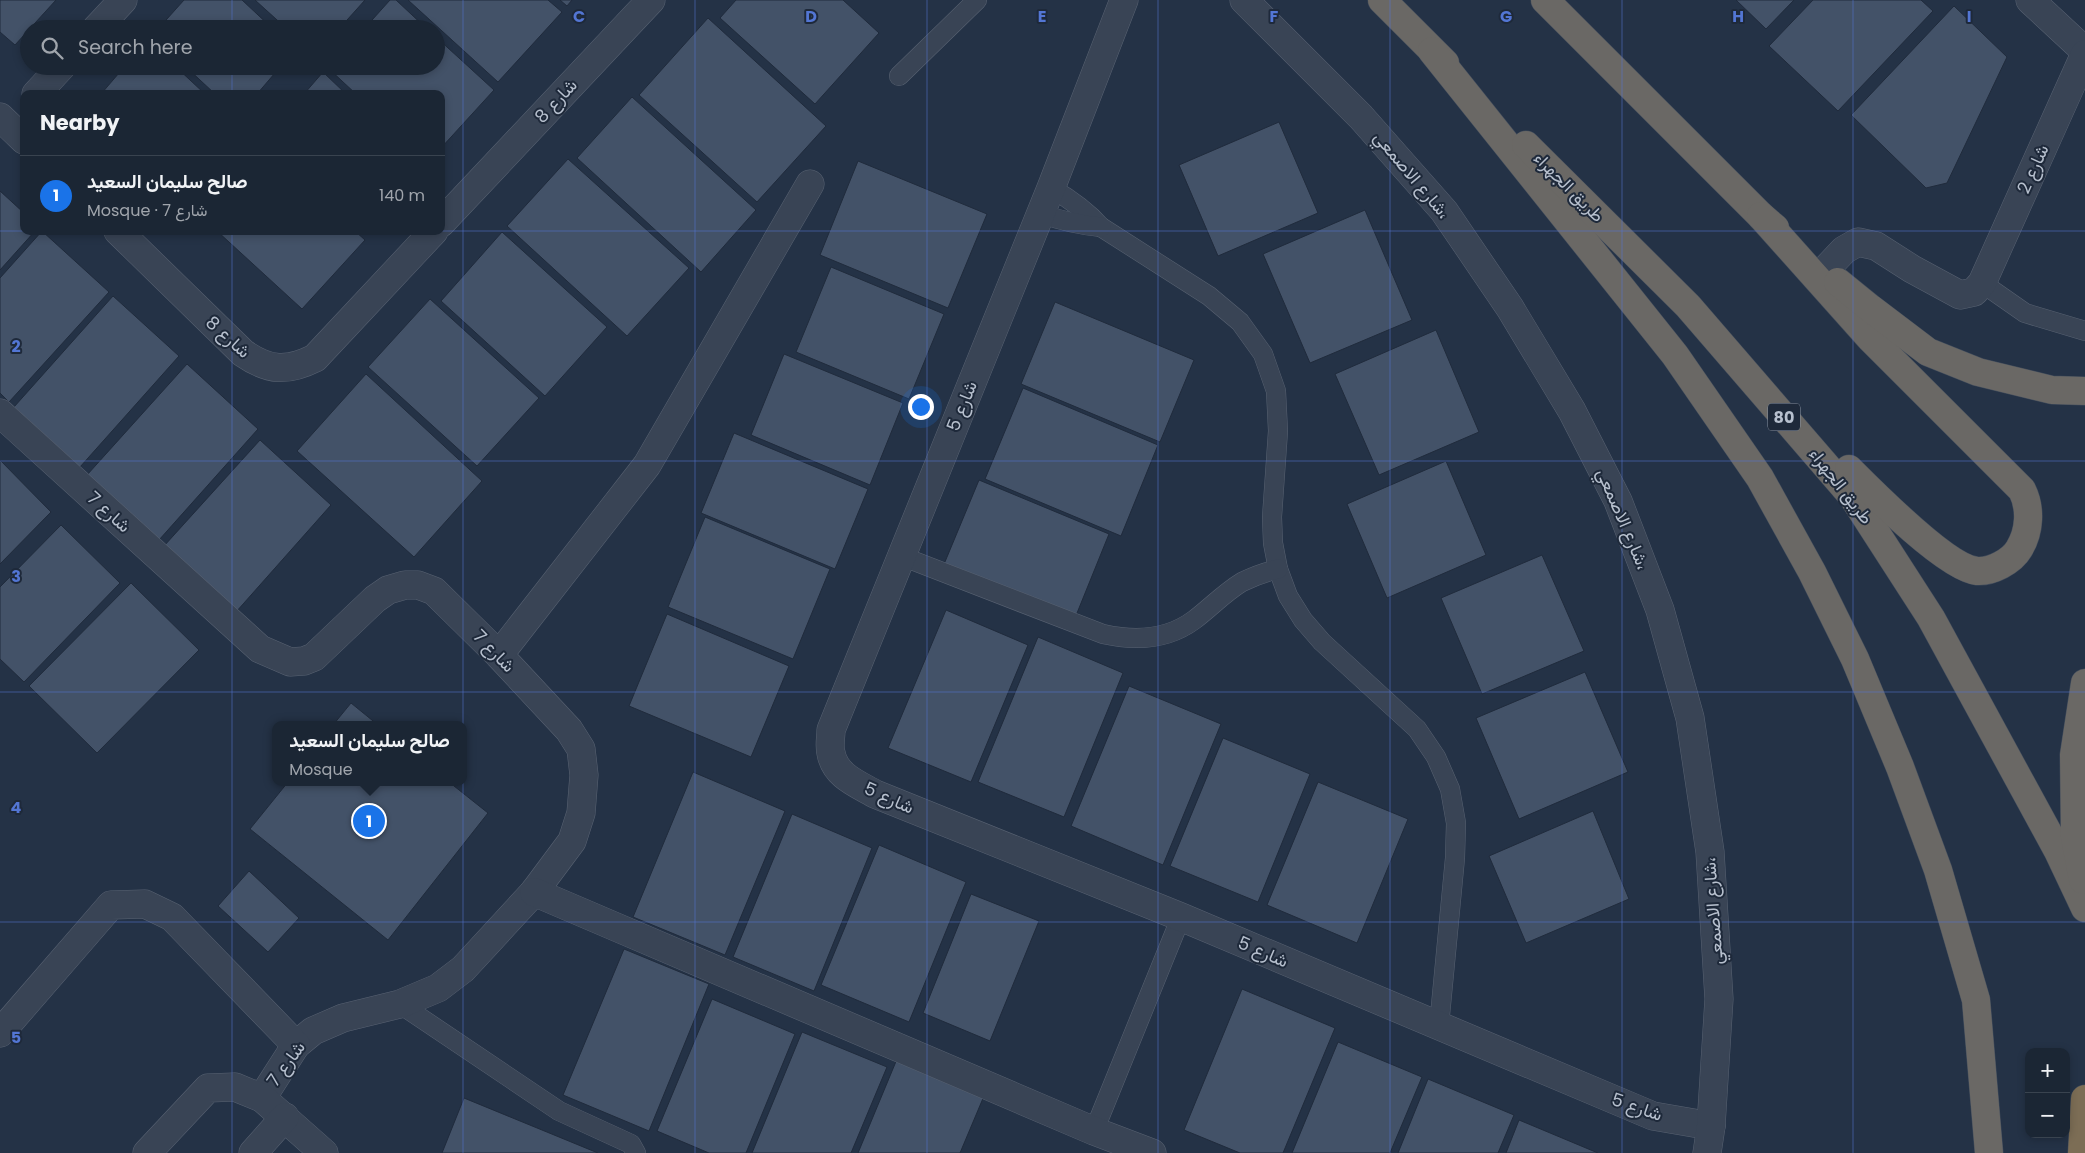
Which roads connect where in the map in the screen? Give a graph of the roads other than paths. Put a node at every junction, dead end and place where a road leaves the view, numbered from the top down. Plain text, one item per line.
1 (123, 0) edge
2 (651, 0) edge
3 (976, 0) edge
4 (1244, 0) edge
5 (1382, 0) edge
6 (1545, 0) edge
7 (2030, 0) edge
8 (1117, 2) edge
9 (104, 20) edge
10 (1432, 51) junction
11 (2085, 52) edge
12 (54, 75) edge
13 (899, 76) dead end
14 (40, 90) edge
15 (810, 184) dead end
16 (1051, 188) junction
17 (1040, 213) junction
18 (1761, 216) junction
19 (445, 219) edge
20 (1101, 227) junction
21 (122, 235) edge
22 (430, 235) edge
23 (1825, 270) junction
24 (1982, 283) junction
25 (1688, 306) junction
26 (2085, 331) edge
27 (2085, 391) edge
28 (0, 413) edge
29 (901, 556) junction
30 (1278, 569) junction
31 (499, 655) junction
32 (2085, 684) edge
33 (534, 892) junction
34 (2085, 892) edge
35 (2085, 908) edge
36 (1182, 917) junction
37 (400, 1004) junction
38 (1438, 1026) junction
39 (0, 1034) edge
40 (296, 1045) junction
41 (262, 1098) junction
42 (2085, 1099) edge
43 (284, 1117) junction
44 (1711, 1126) junction
45 (1090, 1142) edge
46 (147, 1153) edge
47 (253, 1153) edge
48 (324, 1153) edge
49 (636, 1153) edge
50 (1152, 1153) edge
51 (1708, 1153) edge
52 (1989, 1153) edge
53 (2082, 1153) edge

1 - 9 street
2 - 19 street, شارع 8
3 - 13 lane
4 - 44 street, شارع الاصمعي،
5 - 10 highway, طريق الجهراء / 80
6 - 18 highway
7 - 11 street
8 - 16 street, شارع 5
10 - 25 highway, طريق الجهراء / 80
10 - 52 highway
11 - 24 street, شارع 2
12 - 14 street
15 - 31 street
16 - 17 street, شارع 5
16 - 20 lane
17 - 20 lane
17 - 29 street, شارع 5
18 - 23 highway
18 - 25 highway
20 - 30 lane
21 - 22 street, شارع 8
23 - 24 street
23 - 27 highway
24 - 26 lane
25 - 35 highway, طريق الجهراء / 80
28 - 31 street, شارع 7
29 - 30 lane
29 - 36 street, شارع 5
30 - 38 lane
31 - 33 street, شارع 7
32 - 34 highway
33 - 37 street, شارع 7
33 - 45 street
36 - 38 street, شارع 5
36 - 45 lane
37 - 40 street, شارع 7
37 - 49 lane
38 - 44 street, شارع 5
39 - 40 street
40 - 41 street, شارع 7
41 - 43 street, شارع 7
41 - 46 street, شارع 7
42 - 53 highway
43 - 47 street
43 - 48 street, شارع 7
44 - 51 street, شارع الاصمعي،
45 - 50 street

